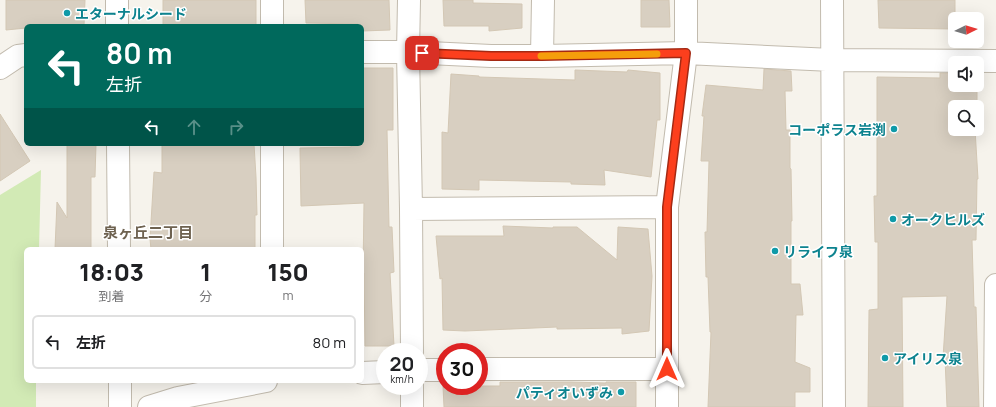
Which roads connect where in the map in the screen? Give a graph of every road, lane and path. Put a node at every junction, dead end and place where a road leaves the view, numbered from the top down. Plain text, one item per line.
1 (117, 0) edge
2 (272, 0) edge
3 (409, 0) edge
4 (543, 0) edge
5 (686, 0) edge
6 (832, 0) edge
7 (117, 24) edge
8 (272, 24) edge
9 (364, 52) edge
10 (408, 52) junction
11 (686, 53) junction
12 (24, 56) edge
13 (542, 56) junction
14 (832, 60) junction
15 (996, 60) edge
16 (0, 68) edge
17 (118, 146) edge
18 (272, 146) edge
19 (667, 207) junction
20 (411, 209) junction
21 (119, 247) edge
22 (272, 247) edge
23 (996, 286) edge
24 (412, 343) edge
25 (488, 369) edge
26 (667, 369) junction
27 (376, 372) edge
28 (364, 373) edge
29 (120, 383) edge
30 (256, 383) edge
31 (412, 395) edge
32 (120, 407) edge
33 (149, 407) edge
34 (412, 407) edge
35 (667, 407) edge
36 (834, 407) edge
37 (995, 407) edge

1 - 7 street
2 - 8 street
3 - 10 street
4 - 13 street
5 - 11 street
6 - 14 street
9 - 10 street
10 - 13 street
10 - 20 street
11 - 13 street
11 - 14 street
11 - 19 street
12 - 16 street
14 - 15 street
14 - 36 street
17 - 21 street
18 - 22 street
19 - 20 street
19 - 26 street
20 - 24 street
23 - 37 street
25 - 26 street
26 - 35 street
27 - 28 street
29 - 32 street
30 - 33 street
31 - 34 street

